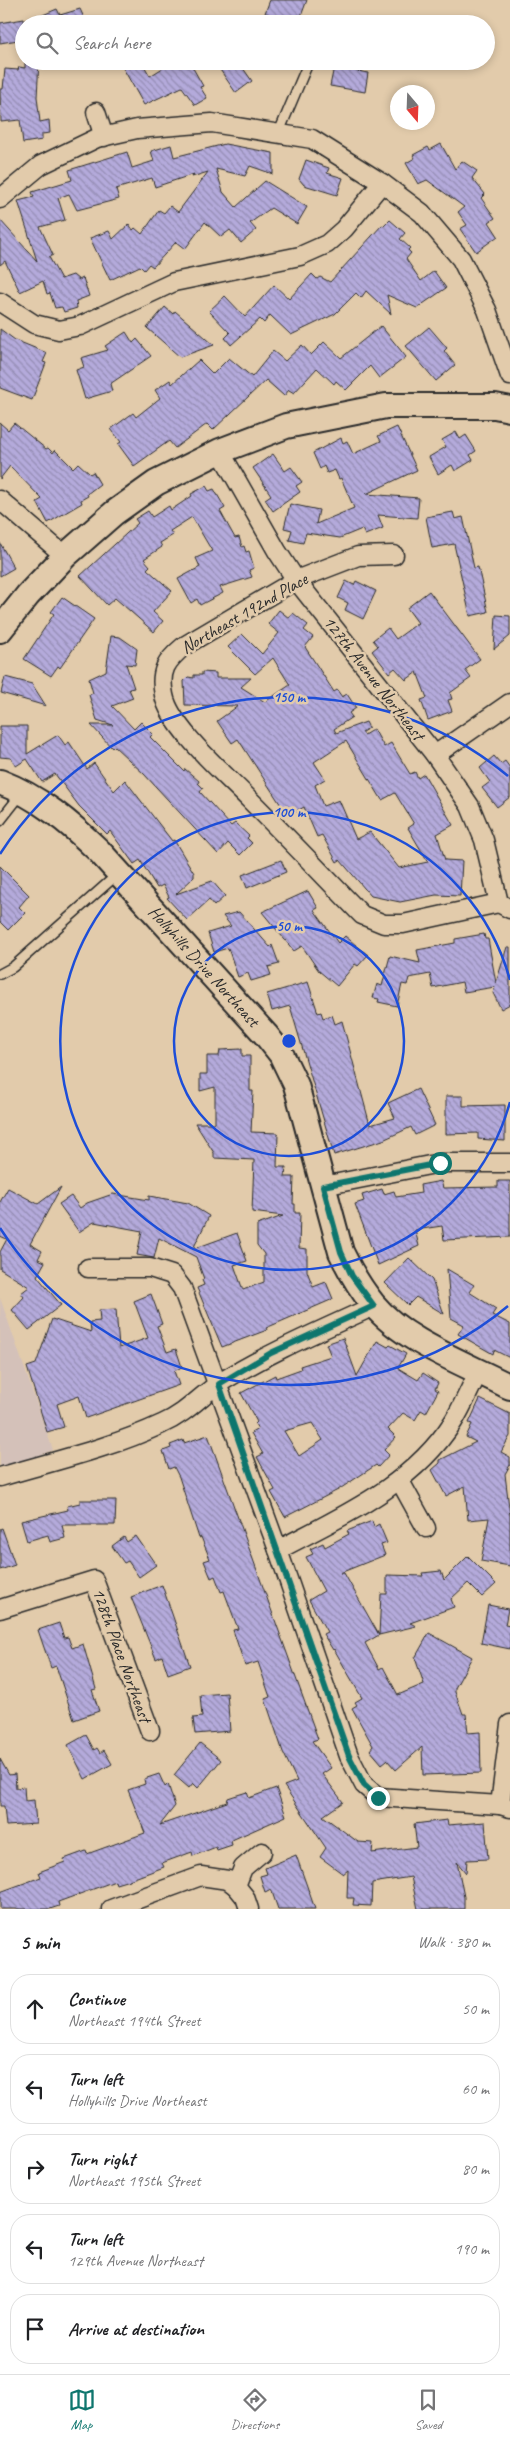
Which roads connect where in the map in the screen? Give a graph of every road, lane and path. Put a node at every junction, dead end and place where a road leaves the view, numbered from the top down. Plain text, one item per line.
1 (305, 70) edge
2 (96, 112) dead end
3 (279, 132) junction
4 (104, 137) junction
5 (382, 183) junction
6 (0, 199) edge
7 (0, 302) edge
8 (510, 376) edge
9 (510, 409) edge
10 (220, 451) junction
11 (0, 500) edge
12 (394, 555) dead end
13 (65, 556) junction
14 (296, 580) junction
15 (0, 630) edge
16 (510, 703) edge
17 (435, 755) junction
18 (0, 782) edge
19 (22, 793) junction
20 (0, 821) edge
21 (119, 872) junction
22 (504, 906) edge
23 (0, 974) edge
24 (510, 1164) edge
25 (323, 1186) junction
26 (88, 1268) dead end
27 (374, 1306) junction
28 (479, 1371) junction
29 (219, 1384) junction
30 (510, 1387) edge
31 (0, 1477) edge
32 (400, 1481) junction
33 (426, 1528) dead end
34 (278, 1550) junction
35 (0, 1609) edge
36 (510, 1724) edge
37 (150, 1731) dead end
38 (505, 1807) edge
39 (262, 1852) dead end
40 (236, 1886) junction
41 (111, 1909) edge
42 (250, 1909) edge

1 - 3 lane
2 - 4 street
3 - 4 street
3 - 5 street
4 - 6 street
5 - 7 street
5 - 8 street
9 - 10 street
10 - 13 street
10 - 14 street, 127th Avenue Northeast
11 - 13 street
12 - 14 street, Northeast 192nd Place
13 - 15 street
14 - 17 street, 127th Avenue Northeast
14 - 22 street, Northeast 192nd Place
16 - 17 street
17 - 22 street, 127th Avenue Northeast
18 - 19 street, Hollyhills Drive Northeast
19 - 20 lane
19 - 21 street, Hollyhills Drive Northeast
21 - 23 lane
21 - 25 street, Hollyhills Drive Northeast
24 - 25 street
25 - 27 street, Hollyhills Drive Northeast
26 - 29 street
27 - 28 street, Hollyhills Drive Northeast
27 - 29 street
28 - 30 street, Hollyhills Drive Northeast
28 - 32 street
29 - 31 street
29 - 34 street
32 - 33 street
32 - 34 street
34 - 38 street
35 - 37 street, 128th Place Northeast
36 - 38 street
39 - 40 street
40 - 41 street
40 - 42 street

